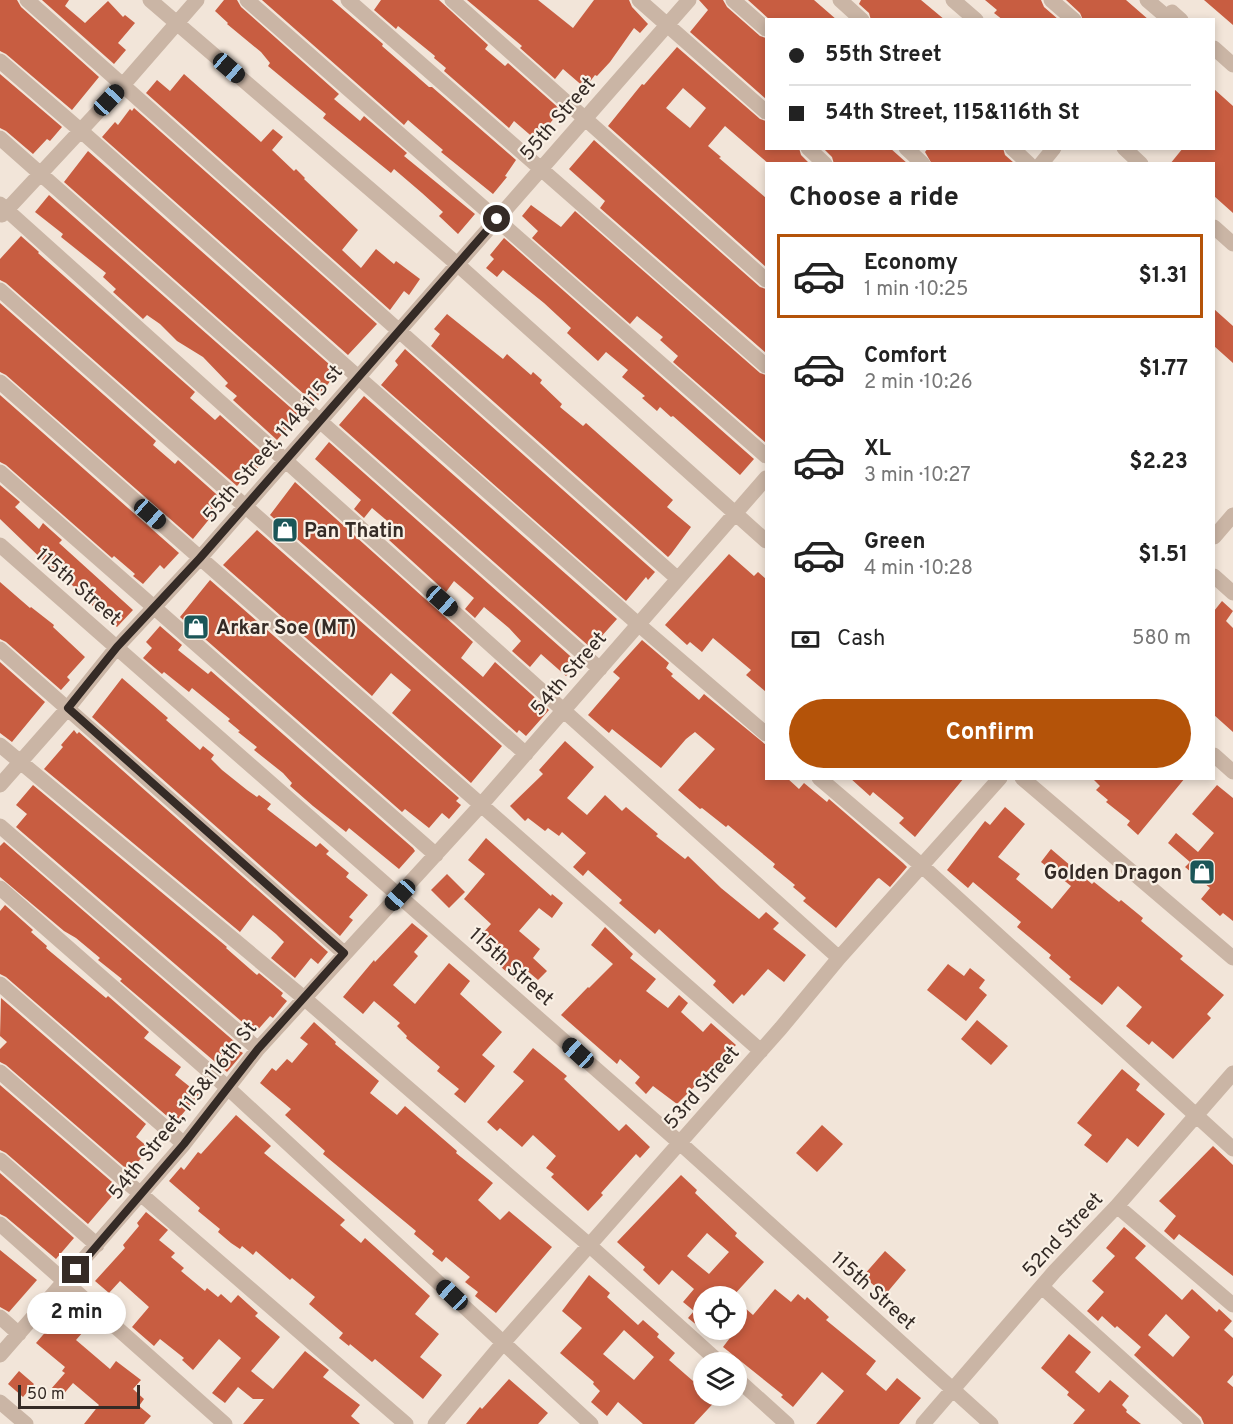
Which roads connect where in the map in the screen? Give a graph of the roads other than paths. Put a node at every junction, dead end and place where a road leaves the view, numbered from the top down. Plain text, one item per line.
1 (27, 0) edge
2 (150, 0) edge
3 (197, 0) edge
4 (247, 0) edge
5 (348, 0) edge
6 (452, 0) edge
7 (639, 0) edge
8 (689, 0) edge
9 (733, 0) edge
10 (840, 0) edge
11 (953, 0) edge
12 (1051, 0) edge
13 (1147, 0) edge
14 (1183, 0) edge
15 (1173, 17) edge
16 (860, 18) edge
17 (974, 18) edge
18 (1072, 18) edge
19 (176, 23) junction
20 (668, 24) junction
21 (765, 28) edge
22 (1215, 49) edge
23 (0, 62) edge
24 (1233, 65) edge
25 (123, 85) junction
26 (765, 111) edge
27 (585, 118) junction
28 (80, 130) junction
29 (0, 138) edge
30 (810, 150) edge
31 (908, 150) edge
32 (1014, 150) edge
33 (1052, 150) edge
34 (1126, 150) edge
35 (823, 162) edge
36 (921, 162) edge
37 (1027, 162) edge
38 (1043, 162) edge
39 (1139, 162) edge
40 (541, 168) junction
41 (40, 172) junction
42 (2, 210) edge
43 (497, 219) junction
44 (1215, 228) edge
45 (1233, 244) edge
46 (457, 264) junction
47 (765, 279) edge
48 (0, 290) edge
49 (399, 331) junction
50 (765, 365) edge
51 (358, 377) junction
52 (0, 382) edge
53 (319, 422) junction
54 (765, 455) edge
55 (285, 460) junction
56 (0, 472) edge
57 (765, 479) edge
58 (244, 507) junction
59 (736, 513) junction
60 (1233, 515) edge
61 (1215, 536) edge
62 (765, 540) edge
63 (0, 545) edge
64 (200, 558) junction
65 (1215, 577) edge
66 (678, 579) junction
67 (1233, 593) edge
68 (156, 607) junction
69 (638, 624) junction
70 (117, 647) junction
71 (0, 650) edge
72 (600, 669) junction
73 (68, 708) junction
74 (564, 710) junction
75 (765, 733) edge
76 (0, 744) edge
77 (526, 754) junction
78 (1215, 756) edge
79 (20, 762) junction
80 (1233, 772) edge
81 (821, 780) edge
82 (998, 780) edge
83 (1024, 780) edge
84 (0, 785) edge
85 (481, 805) junction
86 (0, 826) edge
87 (436, 855) junction
88 (921, 865) junction
89 (0, 888) edge
90 (400, 895) junction
91 (344, 953) junction
92 (839, 958) junction
93 (1233, 958) edge
94 (0, 984) edge
95 (304, 998) junction
96 (258, 1049) junction
97 (761, 1051) junction
98 (0, 1072) edge
99 (1233, 1073) edge
100 (228, 1088) junction
101 (1195, 1116) junction
102 (680, 1143) junction
103 (184, 1144) junction
104 (1233, 1149) edge
105 (0, 1160) edge
106 (141, 1194) junction
107 (1118, 1206) junction
108 (0, 1224) edge
109 (97, 1245) junction
110 (589, 1245) junction
111 (65, 1282) junction
112 (1042, 1287) junction
113 (1233, 1305) edge
114 (0, 1317) edge
115 (19, 1334) junction
116 (503, 1343) junction
117 (708, 1352) edge
118 (0, 1355) edge
119 (747, 1388) edge
120 (953, 1390) junction
121 (0, 1402) edge
122 (26, 1424) edge
123 (225, 1424) edge
124 (406, 1424) edge
125 (435, 1424) edge
126 (591, 1424) edge
127 (788, 1424) edge
128 (923, 1424) edge
129 (991, 1424) edge
130 (1194, 1424) edge

1 - 25 street
2 - 19 street
3 - 19 street
4 - 43 street
5 - 40 street
6 - 27 street
7 - 20 street
8 - 20 street, 55th Street
9 - 21 street
10 - 16 street
11 - 17 street
12 - 18 street
13 - 15 street
14 - 15 street
19 - 25 street
19 - 46 street
20 - 26 street
20 - 27 street, 55th Street
22 - 24 street
23 - 28 street
25 - 28 street
25 - 49 street
27 - 40 street, 55th Street
27 - 47 street
28 - 41 street
28 - 51 street
29 - 41 street
30 - 35 street
31 - 36 street
32 - 37 street
33 - 38 street
34 - 39 street
40 - 43 street, 55th Street
40 - 50 street
41 - 42 street
41 - 53 street
42 - 55 street
43 - 46 street, 55th Street
43 - 54 street
44 - 45 street
46 - 49 street, 55th Street, 114&115 st
46 - 59 street
48 - 58 street
49 - 51 street, 55th Street, 114&115 st
49 - 66 street
51 - 53 street, 55th Street, 114&115 st
51 - 69 street
52 - 64 street
53 - 55 street, 55th Street, 114&115 st
53 - 72 street
55 - 58 street, 55th Street, 114&115 st
55 - 74 street
56 - 68 street
57 - 59 street, 54th Street
58 - 64 street, 55th Street, 114&115 st
58 - 77 street
59 - 62 street
59 - 66 street, 54th Street
60 - 61 street
63 - 70 street, 115th Street
64 - 68 street, 55th Street, 114&115 st
64 - 85 street
65 - 67 street
66 - 69 street, 54th Street
68 - 70 street, 55th Street, 114&115 st
68 - 87 street
69 - 72 street, 54th Street
69 - 75 street
70 - 73 street, 55th Street, 114&115 st
70 - 90 street, 115th Street
71 - 73 street
72 - 74 street, 54th Street
73 - 79 street, 55th Street, 114&115 st
73 - 91 street
74 - 77 street, 54th Street
74 - 92 street
76 - 79 street
77 - 85 street, 54th Street
78 - 80 street
79 - 84 street, 55th Street, 114&115 st
79 - 95 street
81 - 88 street
82 - 88 street, 53rd Street
83 - 93 street
85 - 87 street, 54th Street
85 - 97 street
86 - 96 street
87 - 90 street, 54th Street
88 - 92 street, 53rd Street
88 - 101 street
89 - 100 street
90 - 91 street, 54th Street, 115&116th St
90 - 102 street, 115th Street
91 - 95 street, 54th Street, 115&116th St
92 - 97 street, 53rd Street
94 - 103 street
95 - 96 street, 54th Street, 115&116th St
95 - 110 street
96 - 100 street, 54th Street, 115&116th St
97 - 102 street, 53rd Street
98 - 106 street
99 - 101 street, 52nd Street
100 - 103 street, 54th Street, 115&116th St
100 - 116 street
101 - 104 street
101 - 107 street, 52nd Street
102 - 110 street, 53rd Street
102 - 120 street, 115th Street
103 - 106 street, 54th Street, 115&116th St
105 - 109 street
106 - 109 street, 54th Street, 115&116th St
106 - 124 street
107 - 112 street, 52nd Street
107 - 113 street
108 - 111 street
109 - 111 street, 54th Street, 115&116th St
110 - 116 street, 53rd Street
110 - 117 street
111 - 115 street, 54th Street, 115&116th St
111 - 123 street
112 - 120 street, 52nd Street
112 - 130 street
114 - 115 street
115 - 118 street, 54th Street, 115&116th St
116 - 125 street, 53rd Street
116 - 126 street
119 - 127 street
120 - 128 street, 52nd Street
120 - 129 street, 115th Street
121 - 122 street

